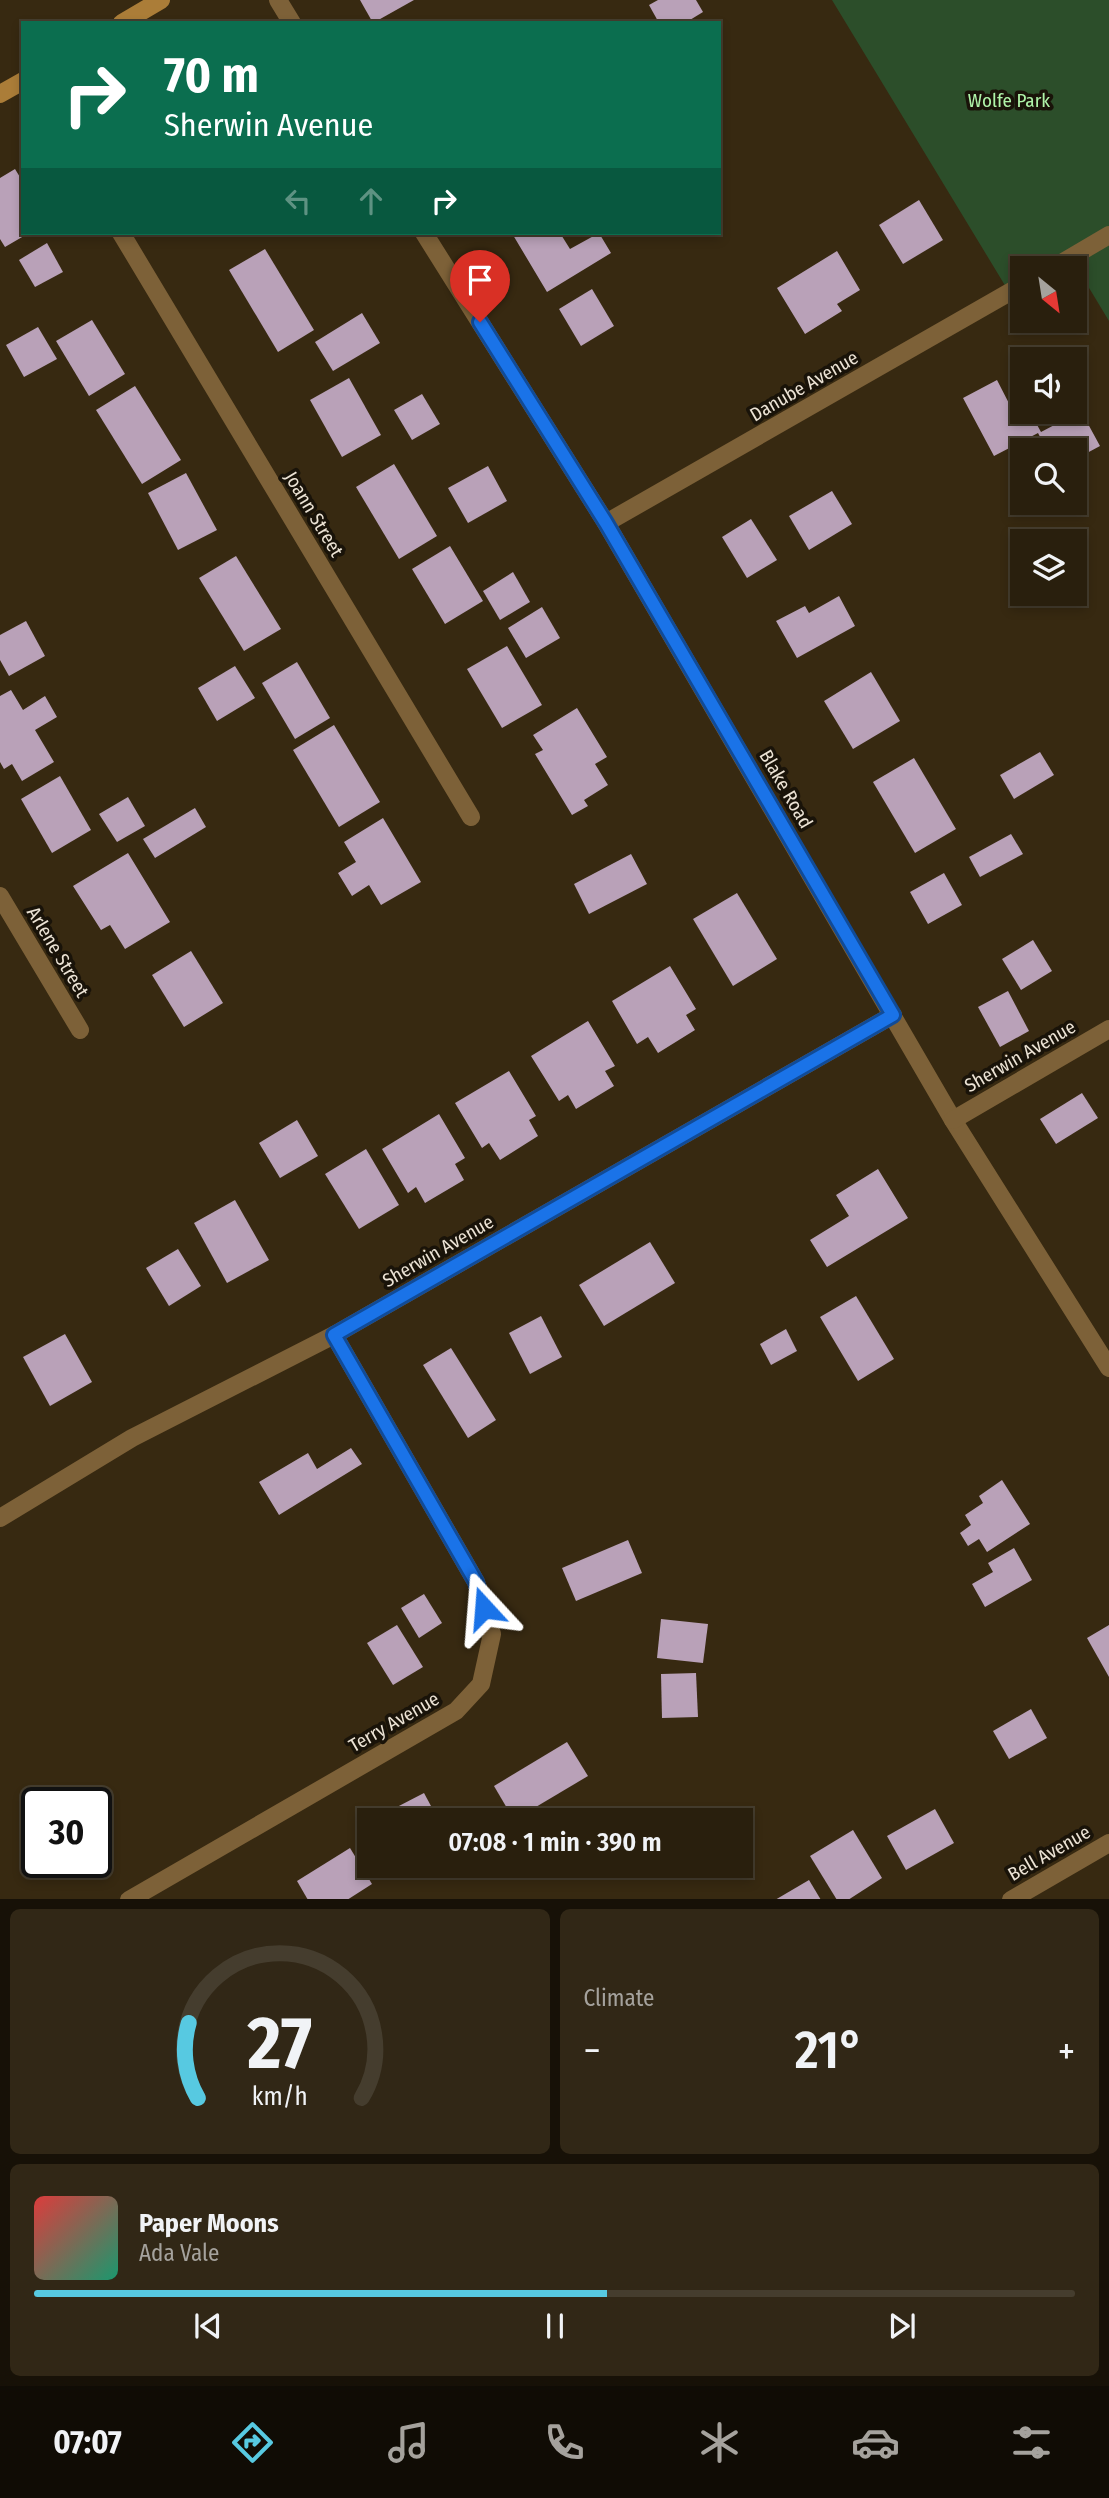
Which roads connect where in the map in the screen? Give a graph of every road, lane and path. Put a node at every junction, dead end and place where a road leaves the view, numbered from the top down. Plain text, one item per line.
1 (161, 0) edge
2 (278, 0) edge
3 (125, 21) edge
4 (291, 21) edge
5 (21, 82) edge
6 (0, 94) edge
7 (122, 235) edge
8 (425, 235) edge
9 (1109, 235) edge
10 (1073, 256) edge
11 (1010, 292) edge
12 (606, 523) junction
13 (471, 817) dead end
14 (0, 895) edge
15 (893, 1015) junction
16 (1109, 1029) edge
17 (80, 1030) dead end
18 (953, 1120) junction
19 (334, 1335) junction
20 (1109, 1368) edge
21 (0, 1518) edge
22 (1109, 1843) edge
23 (129, 1899) edge
24 (1011, 1899) edge

1 - 3 street
2 - 4 street
5 - 6 street
7 - 13 street, Joann Street
8 - 12 street, Blake Road
9 - 10 street
11 - 12 street, Danube Avenue
12 - 15 street, Blake Road
14 - 17 street, Arlene Street
15 - 18 street, Blake Road
15 - 19 street, Sherwin Avenue
16 - 18 street, Sherwin Avenue
18 - 20 street, Blake Road
19 - 21 street, Sherwin Avenue
19 - 23 street, Terry Avenue
22 - 24 street, Bell Avenue

